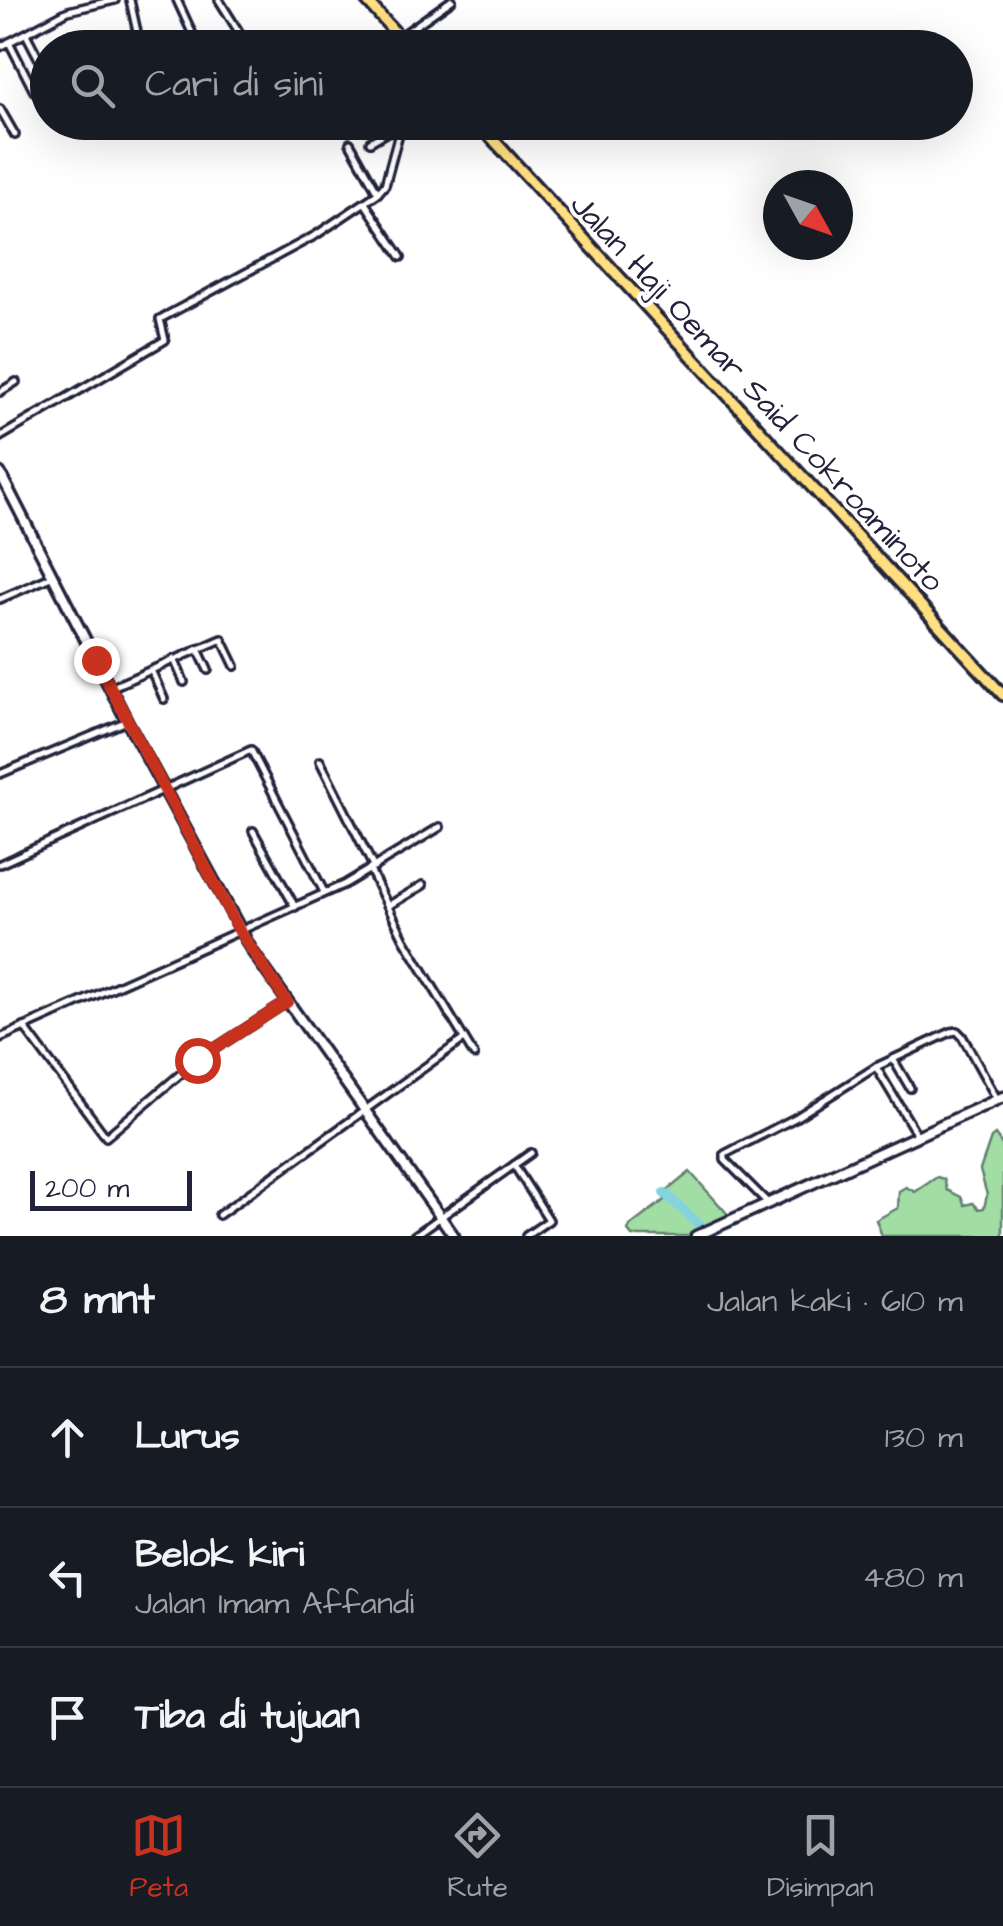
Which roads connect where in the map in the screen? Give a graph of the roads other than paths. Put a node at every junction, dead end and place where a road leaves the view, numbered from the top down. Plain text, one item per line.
1 (115, 0) edge
2 (130, 0) edge
3 (177, 0) edge
4 (219, 0) edge
5 (366, 0) edge
6 (452, 0) edge
7 (32, 30) edge
8 (137, 30) edge
9 (191, 30) edge
10 (238, 30) edge
11 (394, 30) edge
12 (410, 30) edge
13 (30, 31) edge
14 (26, 33) junction
15 (30, 41) edge
16 (9, 42) junction
17 (0, 47) edge
18 (30, 83) edge
19 (0, 109) edge
20 (15, 135) dead end
21 (373, 140) edge
22 (397, 140) edge
23 (494, 140) edge
24 (370, 142) dead end
25 (350, 143) dead end
26 (378, 193) junction
27 (365, 203) junction
28 (401, 256) dead end
29 (16, 382) dead end
30 (0, 392) edge
31 (0, 437) edge
32 (0, 473) edge
33 (53, 576) junction
34 (0, 599) edge
35 (198, 648) junction
36 (174, 659) junction
37 (234, 666) dead end
38 (150, 670) junction
39 (208, 670) dead end
40 (184, 682) dead end
41 (110, 688) junction
42 (1003, 694) edge
43 (164, 699) dead end
44 (127, 721) junction
45 (320, 760) dead end
46 (0, 774) edge
47 (164, 790) junction
48 (440, 827) dead end
49 (253, 832) dead end
50 (0, 864) edge
51 (372, 869) junction
52 (423, 885) dead end
53 (325, 893) junction
54 (388, 906) junction
55 (295, 907) junction
56 (260, 924) junction
57 (240, 932) junction
58 (265, 932) dead end
59 (287, 1002) junction
60 (24, 1027) junction
61 (0, 1038) edge
62 (464, 1038) junction
63 (474, 1055) dead end
64 (892, 1059) junction
65 (876, 1067) junction
66 (910, 1088) dead end
67 (1000, 1098) edge
68 (365, 1112) junction
69 (917, 1134) junction
70 (531, 1153) dead end
71 (514, 1165) junction
72 (767, 1202) junction
73 (219, 1215) dead end
74 (440, 1217) junction
75 (703, 1233) edge
76 (414, 1236) edge
77 (454, 1236) edge
78 (526, 1236) edge

1 - 7 street
2 - 8 street
3 - 9 street
4 - 10 street
5 - 11 main road
6 - 12 street
13 - 14 street
14 - 15 street
14 - 16 street
16 - 17 street
16 - 18 street
19 - 20 street
21 - 24 street
22 - 26 street
23 - 42 main road, Jalan Haji Oemar Said Cokroaminoto
25 - 26 street
26 - 27 street
27 - 28 street
27 - 31 street
29 - 30 street
32 - 33 street
33 - 34 street
33 - 41 street
35 - 36 street
35 - 37 street
35 - 39 street
36 - 38 street
36 - 40 street
38 - 41 street
38 - 43 street
41 - 44 street
44 - 46 street
44 - 47 street
45 - 51 street
47 - 50 street
47 - 53 street
47 - 57 street
48 - 51 street
49 - 55 street
51 - 53 street
51 - 54 street
52 - 54 street
53 - 55 street
54 - 62 street
55 - 56 street
56 - 57 street
56 - 58 street
57 - 59 street
57 - 60 street
59 - 60 street
59 - 68 street
60 - 61 street
62 - 63 street
62 - 68 street
64 - 65 street
64 - 66 street
64 - 67 street
65 - 69 street
65 - 72 street
67 - 69 street
68 - 73 street
68 - 74 street
69 - 72 street
70 - 71 street
71 - 74 street
71 - 78 street
72 - 75 street
74 - 76 street
74 - 77 street

